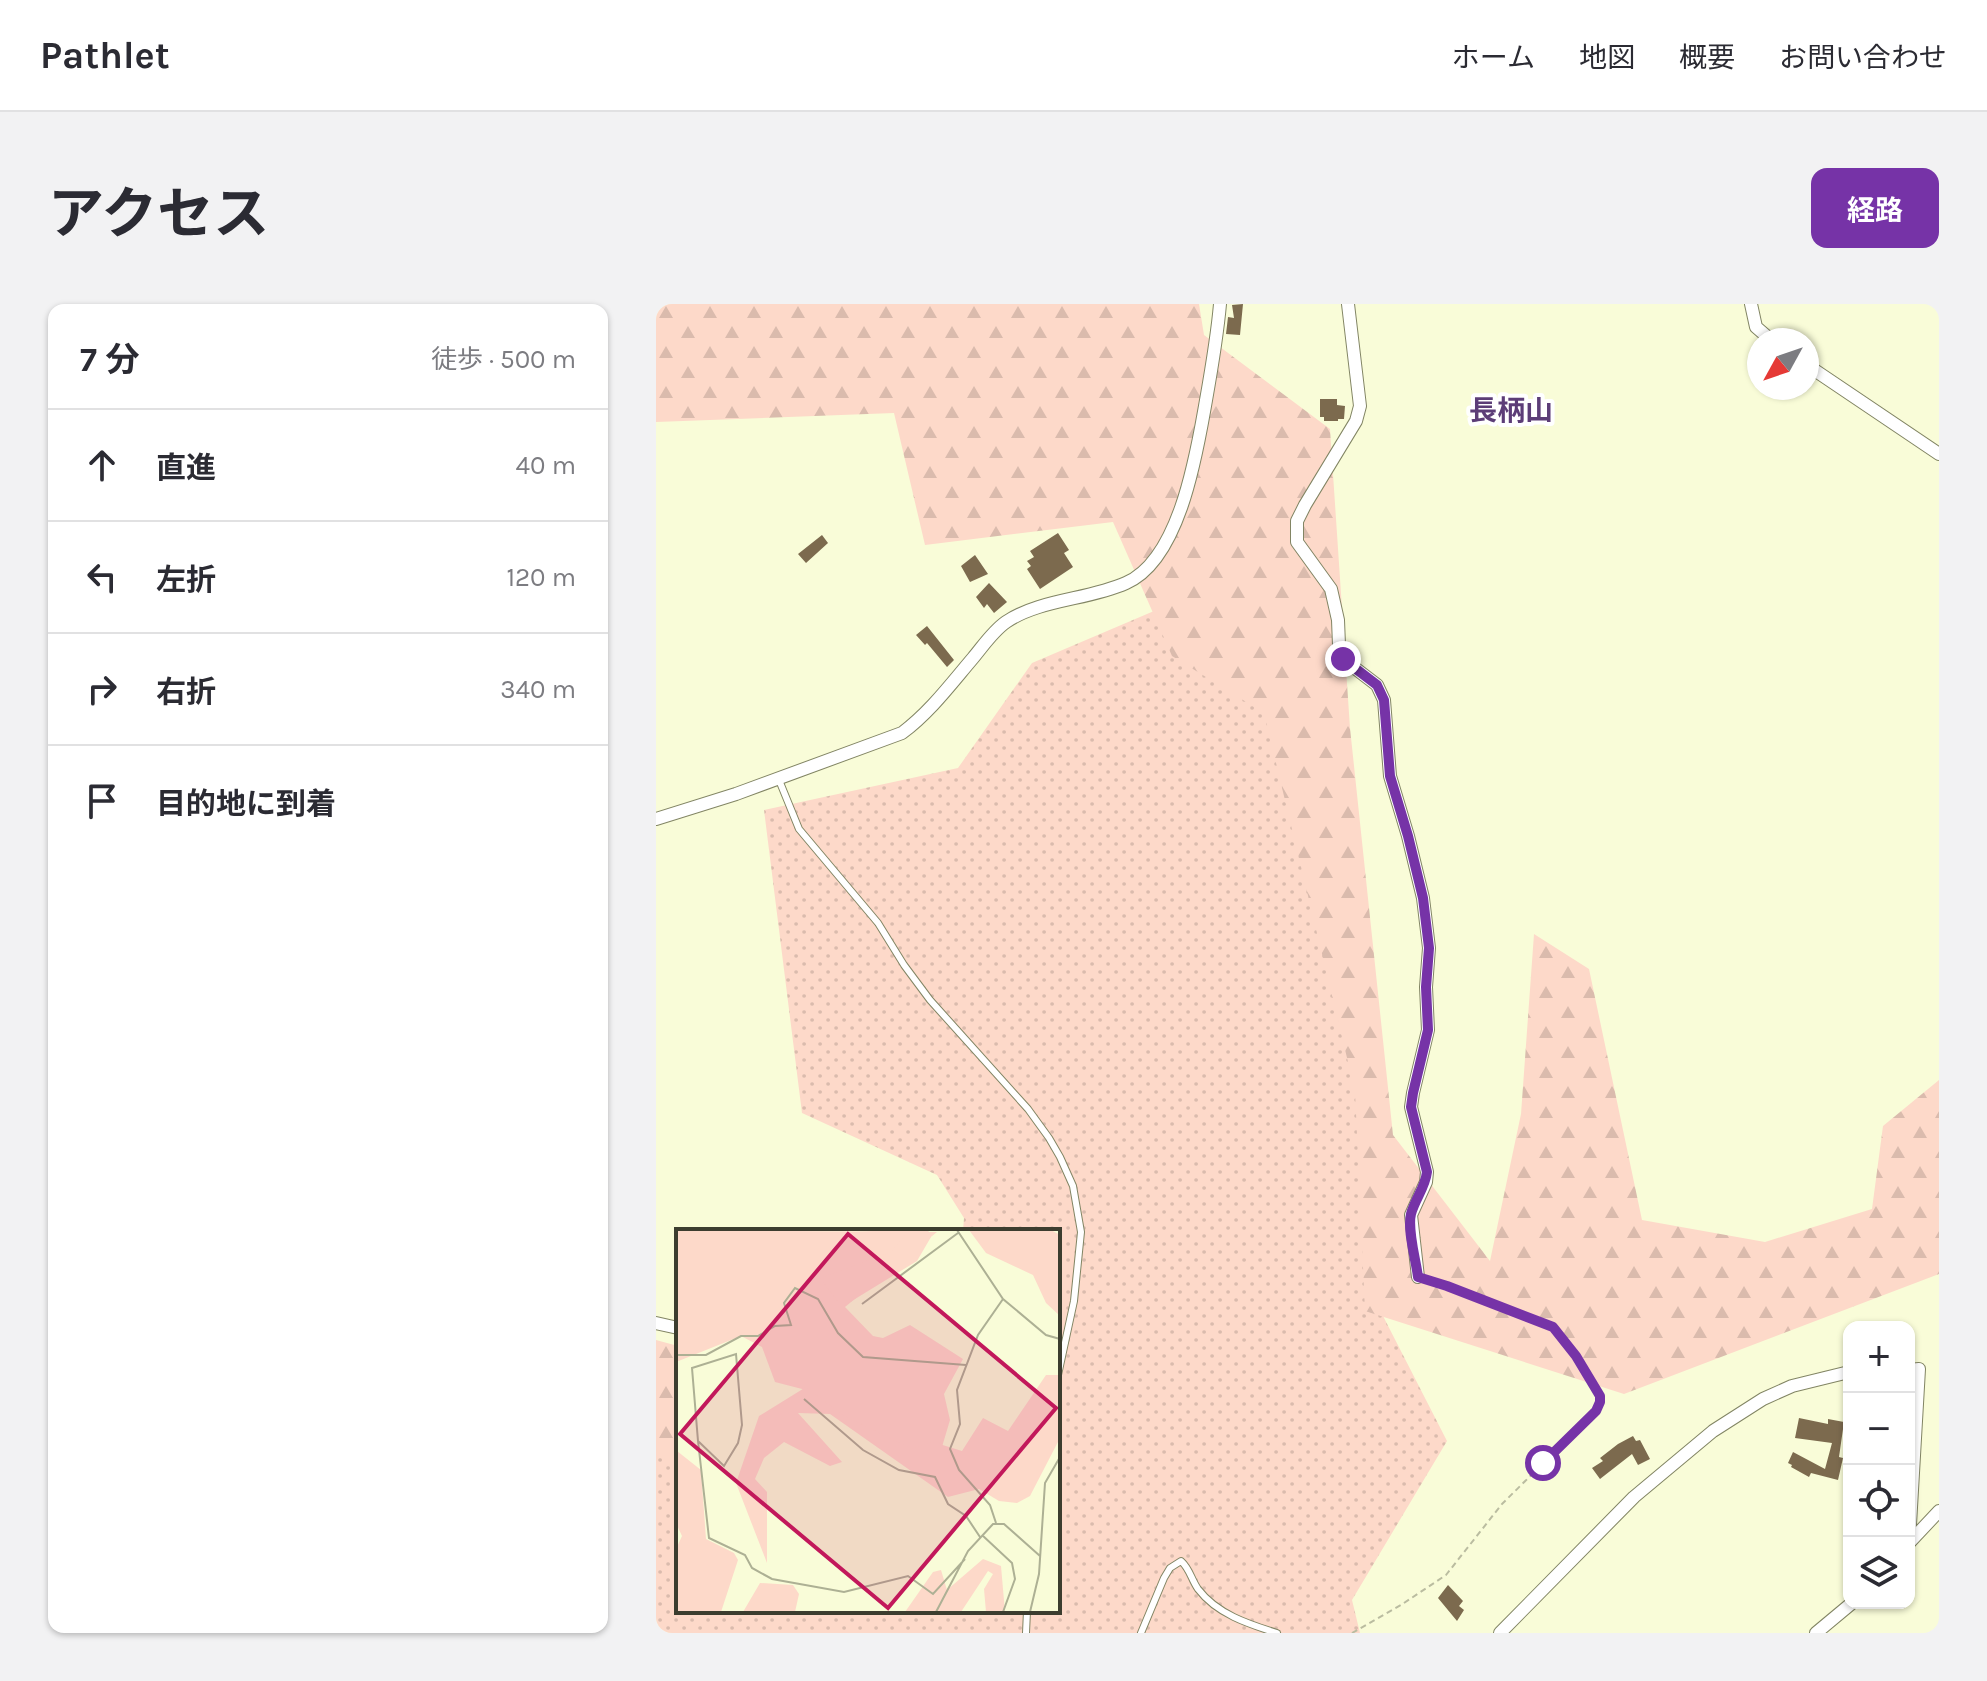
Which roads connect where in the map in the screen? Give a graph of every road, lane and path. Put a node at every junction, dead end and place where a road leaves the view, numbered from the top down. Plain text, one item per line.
1 (1220, 304) edge
2 (1348, 304) edge
3 (1751, 304) edge
4 (1757, 328) edge
5 (1819, 373) edge
6 (1939, 454) edge
7 (778, 779) junction
8 (656, 819) edge
9 (1418, 1277) joint
10 (656, 1323) edge
11 (676, 1328) edge
12 (1060, 1366) edge
13 (1915, 1369) edge
14 (1843, 1373) edge
15 (1939, 1511) edge
16 (1909, 1537) edge
17 (1914, 1537) edge
18 (1845, 1609) edge
19 (1027, 1613) edge
20 (1026, 1633) edge
21 (1141, 1633) edge
22 (1277, 1633) edge
23 (1352, 1633) edge
24 (1500, 1633) edge
25 (1816, 1633) edge

1 - 7 street
2 - 9 street
3 - 4 street
5 - 6 street
7 - 8 street
7 - 12 lane
9 - 23 path
10 - 11 street
13 - 16 street
14 - 24 street
15 - 17 street
18 - 25 street
19 - 20 lane
21 - 22 lane

